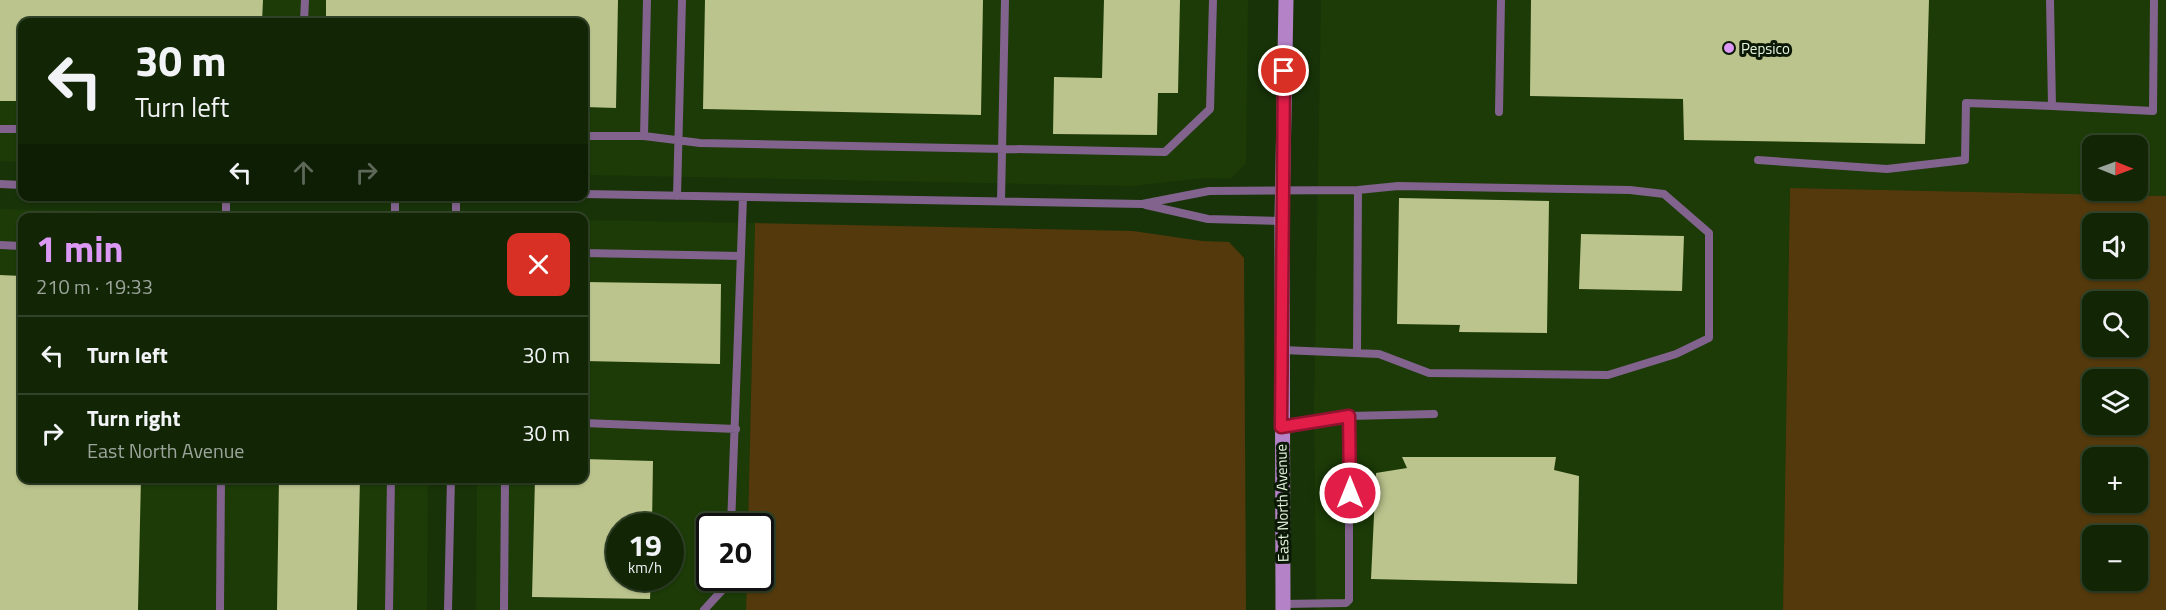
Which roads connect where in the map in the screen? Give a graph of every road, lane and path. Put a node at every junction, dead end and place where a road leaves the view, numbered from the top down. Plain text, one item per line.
1 (305, 0) edge
2 (647, 0) edge
3 (682, 0) edge
4 (1005, 0) edge
5 (1213, 0) edge
6 (1286, 0) edge
7 (1501, 0) edge
8 (2050, 0) edge
9 (2154, 0) edge
10 (304, 18) edge
11 (2052, 106) junction
12 (1499, 112) dead end
13 (0, 129) edge
14 (18, 129) edge
15 (588, 136) edge
16 (644, 136) junction
17 (678, 139) junction
18 (1002, 149) junction
19 (1758, 160) dead end
20 (0, 184) edge
21 (18, 185) edge
22 (1282, 190) junction
23 (1358, 190) junction
24 (588, 194) edge
25 (677, 196) junction
26 (743, 197) junction
27 (1001, 201) junction
28 (1142, 204) junction
29 (1282, 220) junction
30 (0, 245) edge
31 (18, 246) edge
32 (588, 253) edge
33 (741, 256) junction
34 (1282, 350) junction
35 (1358, 352) junction
36 (1434, 414) dead end
37 (1349, 416) junction
38 (588, 423) edge
39 (1281, 427) junction
40 (736, 429) junction
41 (221, 483) edge
42 (391, 483) edge
43 (451, 483) edge
44 (505, 483) edge
45 (732, 513) edge
46 (722, 591) edge
47 (1283, 607) edge
48 (220, 610) edge
49 (388, 610) edge
50 (448, 610) edge
51 (504, 610) edge
52 (705, 610) edge

1 - 10 lane
2 - 16 lane
3 - 17 lane
4 - 18 lane
5 - 18 lane
6 - 22 street, East North Avenue
7 - 12 lane
8 - 11 lane
9 - 11 lane
11 - 19 lane
13 - 14 lane
15 - 16 lane
16 - 17 lane
17 - 18 lane
17 - 25 lane
18 - 27 lane
20 - 21 lane
22 - 23 lane
22 - 28 lane
22 - 29 street, East North Avenue
23 - 35 lane
23 - 35 lane
24 - 25 lane
25 - 26 lane
26 - 27 lane
26 - 33 lane
27 - 28 lane
28 - 29 lane
29 - 34 street, East North Avenue
30 - 31 lane
32 - 33 lane
33 - 40 lane
34 - 35 lane
34 - 39 street, East North Avenue
36 - 37 lane
37 - 39 lane
37 - 47 lane
38 - 40 lane
39 - 47 street, East North Avenue
40 - 45 lane
41 - 48 lane
42 - 49 lane
43 - 50 lane
44 - 51 lane
46 - 52 lane

